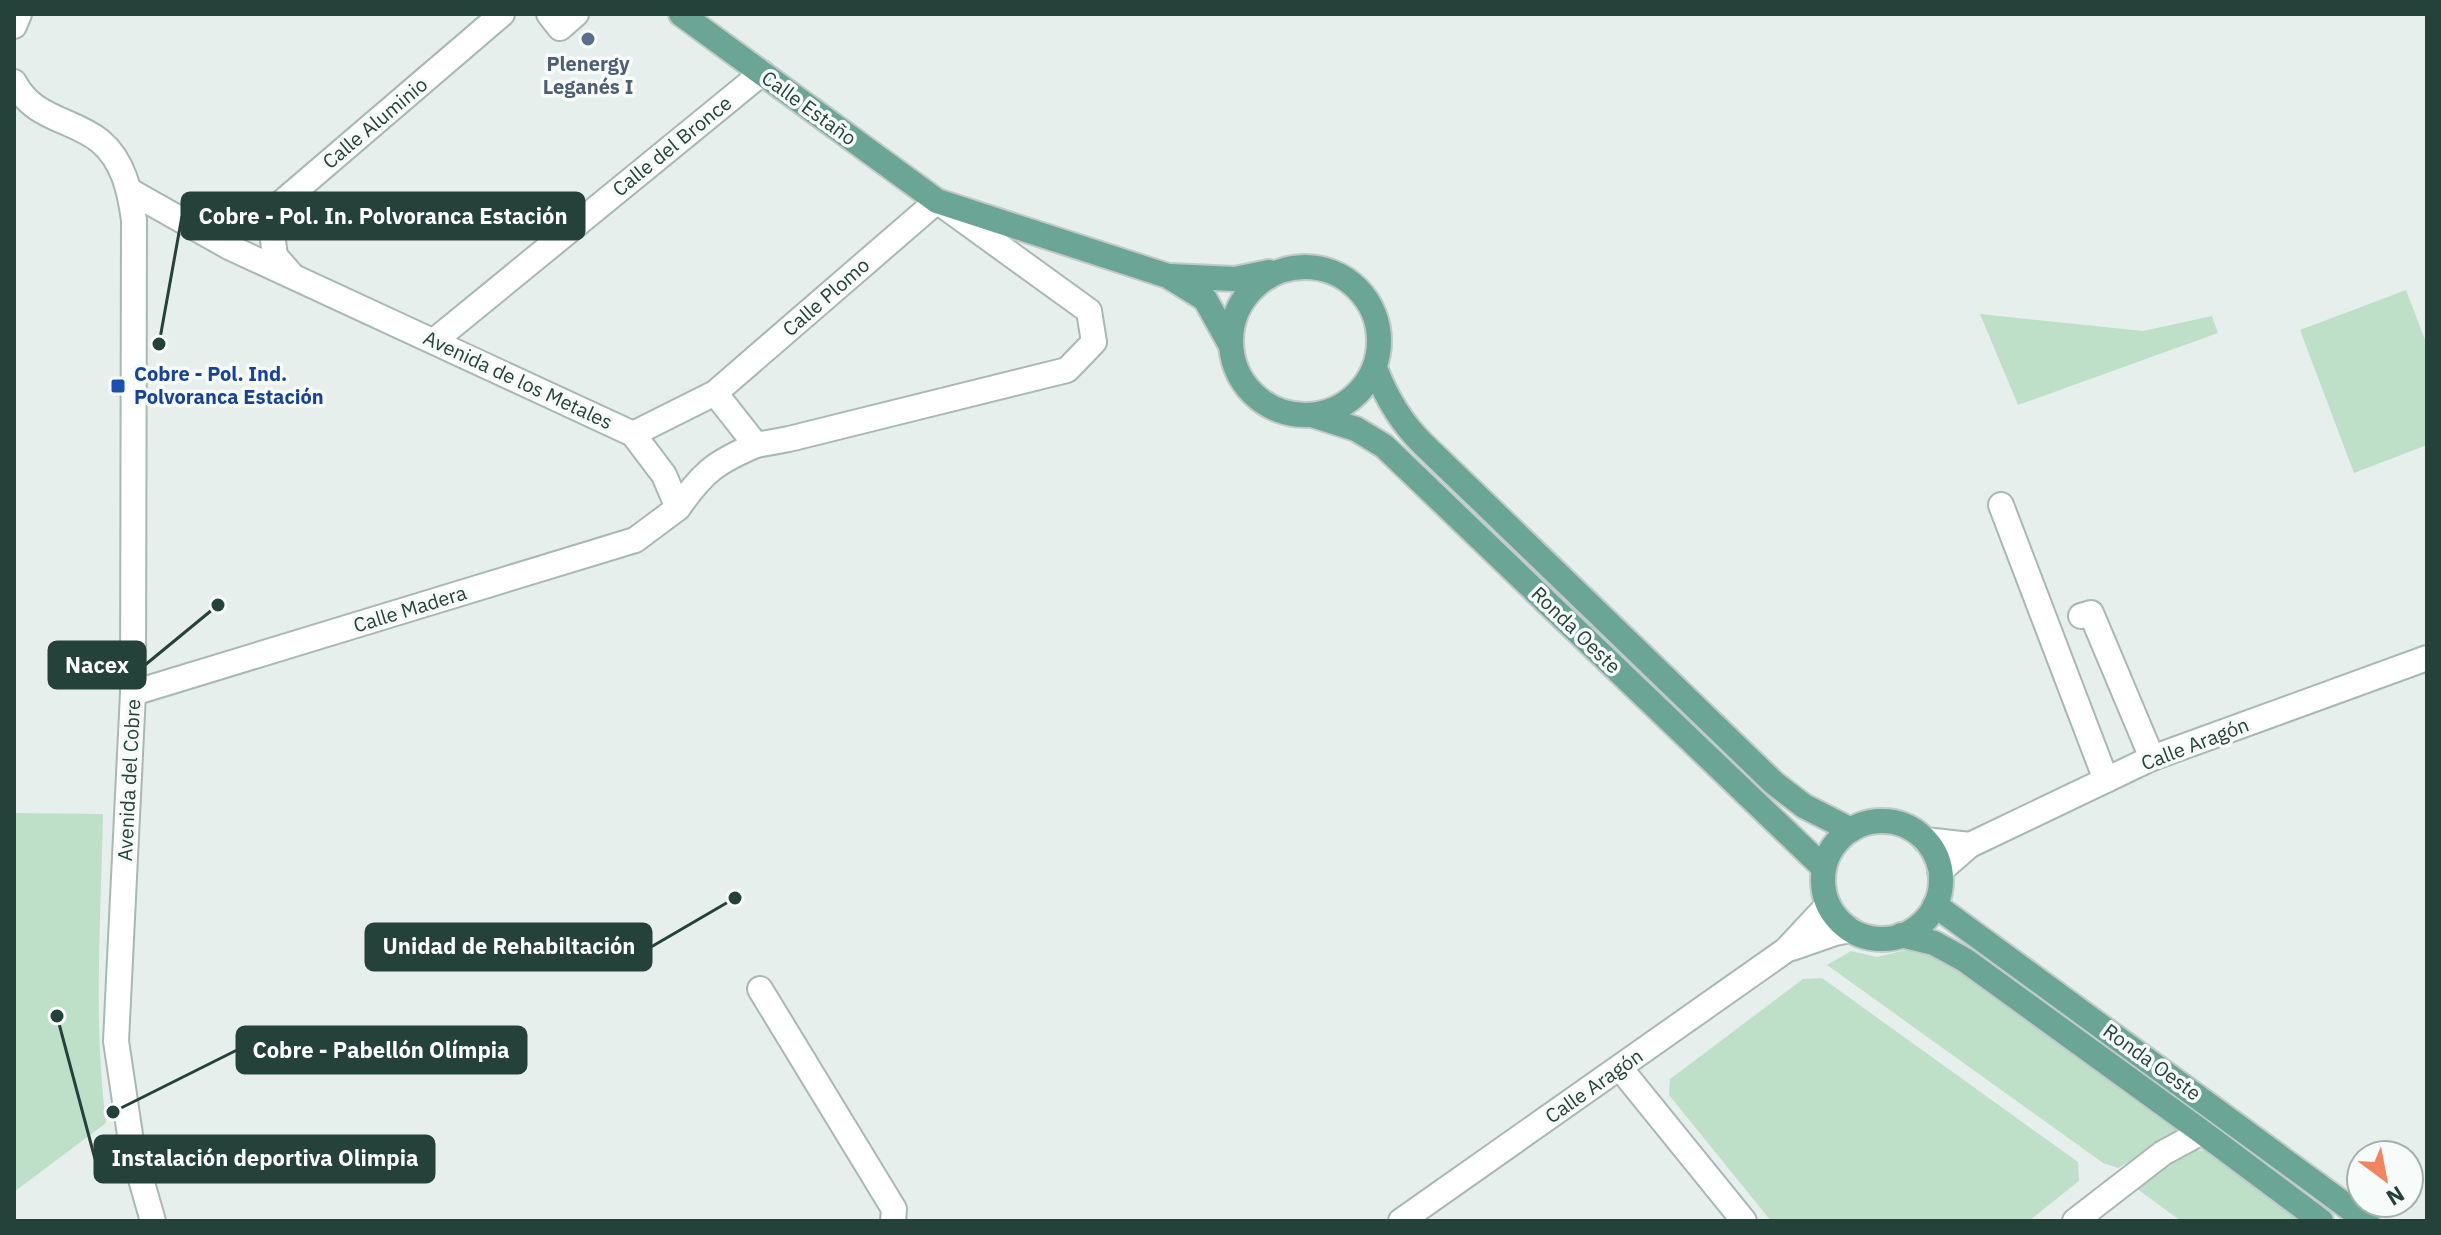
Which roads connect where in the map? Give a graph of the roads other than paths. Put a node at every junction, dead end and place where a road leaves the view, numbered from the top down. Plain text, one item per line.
1 (16, 14) edge
2 (502, 14) edge
3 (549, 14) edge
4 (576, 14) edge
5 (681, 14) edge
6 (14, 26) edge
7 (762, 73) junction
8 (14, 82) edge
9 (14, 113) edge
10 (49, 115) junction
11 (130, 191) junction
12 (937, 201) junction
13 (273, 210) junction
14 (194, 226) junction
15 (1287, 268) junction
16 (1168, 276) junction
17 (294, 277) junction
18 (434, 341) junction
19 (1230, 344) junction
20 (1375, 368) junction
21 (715, 393) junction
22 (1312, 415) junction
23 (633, 434) junction
24 (756, 445) junction
25 (2001, 505) dead end
26 (678, 508) junction
27 (2081, 616) dead end
28 (2427, 658) edge
29 (133, 693) junction
30 (2152, 758) junction
31 (2106, 780) junction
32 (1851, 830) junction
33 (1925, 840) junction
34 (1970, 845) junction
35 (1824, 868) junction
36 (1940, 871) junction
37 (1828, 905) junction
38 (1935, 905) junction
39 (1851, 930) junction
40 (1901, 935) junction
41 (1786, 950) junction
42 (760, 989) dead end
43 (1620, 1068) junction
44 (2202, 1132) junction
45 (153, 1221) edge
46 (893, 1221) edge
47 (1401, 1221) edge
48 (1744, 1221) edge
49 (2075, 1221) edge
50 (2321, 1221) edge
51 (2367, 1221) edge

1 - 6 street
2 - 13 street, Calle Aluminio
3 - 4 street
5 - 7 main road, Calle Estaño
7 - 12 main road, Calle Estaño
7 - 18 street, Calle del Bronce
8 - 10 street
9 - 10 street
10 - 11 street
11 - 14 street, Avenida de los Metales
11 - 29 street, Avenida del Cobre
12 - 16 main road, Calle Estaño
12 - 21 street, Calle Plomo
12 - 24 street, Calle Estaño
13 - 14 street, Calle Aluminio
13 - 17 street
14 - 17 street, Avenida de los Metales
15 - 16 main road, Calle Estaño
15 - 19 main road
15 - 20 main road
16 - 19 main road, Calle Estaño
17 - 18 street, Avenida de los Metales
18 - 23 street, Avenida de los Metales
19 - 22 main road
20 - 22 main road
20 - 32 main road, Ronda Oeste
21 - 23 street, Avenida de los Metales
21 - 24 street
22 - 35 main road, Ronda Oeste
23 - 26 street
24 - 26 street, Calle Madera
25 - 31 street
26 - 29 street, Calle Madera
27 - 30 street
28 - 30 street, Calle Aragón
29 - 45 street, Avenida del Cobre
30 - 31 street, Calle Aragón
31 - 34 street, Calle Aragón
32 - 33 main road
32 - 35 main road
33 - 34 street
33 - 36 main road
34 - 36 street, Calle Aragón
35 - 37 main road
36 - 38 main road
37 - 39 main road
37 - 41 street, Calle Aragón
38 - 40 main road
38 - 51 main road, Ronda Oeste
39 - 40 main road
39 - 41 street, Calle Aragón
40 - 44 main road, Ronda Oeste
41 - 43 street, Calle Aragón
42 - 46 street
43 - 47 street, Calle Aragón
43 - 48 street
44 - 49 street
44 - 50 main road, Ronda Oeste

